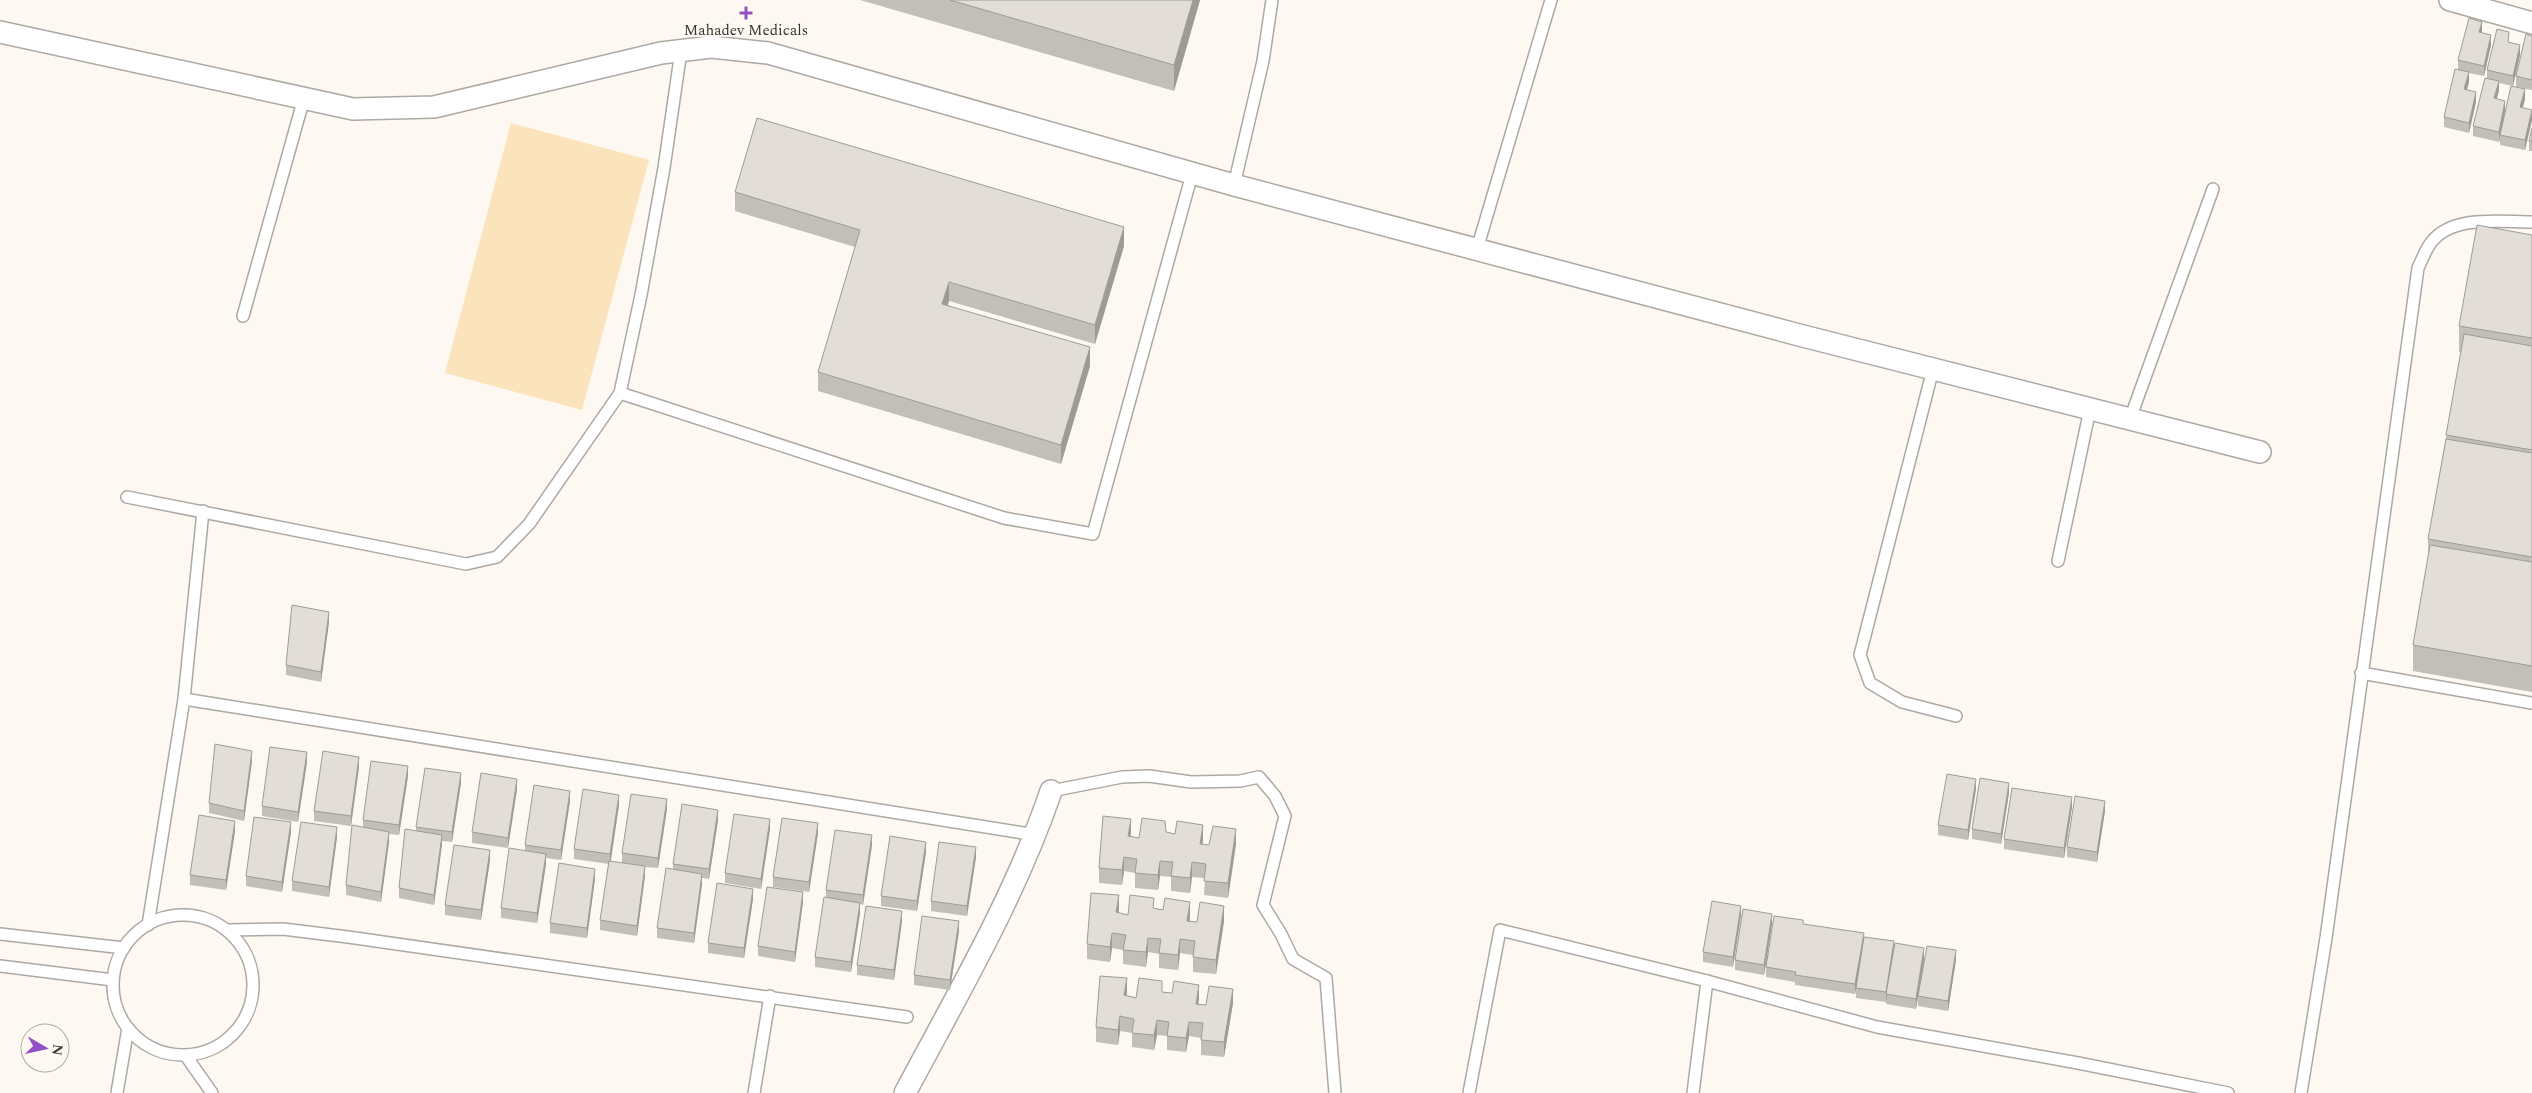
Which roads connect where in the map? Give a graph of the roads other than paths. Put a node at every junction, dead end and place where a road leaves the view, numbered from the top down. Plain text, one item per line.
1 (1272, 0) edge
2 (1551, 0) edge
3 (2450, 0) edge
4 (2532, 23) edge
5 (0, 32) edge
6 (681, 51) junction
7 (304, 98) junction
8 (1192, 174) junction
9 (1234, 186) junction
10 (2213, 189) dead end
11 (2532, 222) edge
12 (1477, 250) junction
13 (243, 316) dead end
14 (1933, 369) junction
15 (620, 393) junction
16 (2090, 409) junction
17 (2130, 419) junction
18 (2260, 452) dead end
19 (127, 497) dead end
20 (203, 511) junction
21 (2058, 561) dead end
22 (2361, 673) junction
23 (184, 699) junction
24 (2532, 703) edge
25 (1956, 716) dead end
26 (1051, 791) joint
27 (1036, 835) junction
28 (148, 925) junction
29 (227, 930) junction
30 (0, 934) edge
31 (124, 948) junction
32 (0, 966) edge
33 (113, 980) junction
34 (1707, 981) junction
35 (770, 996) junction
36 (907, 1017) dead end
37 (128, 1028) junction
38 (186, 1056) junction
39 (117, 1093) edge
40 (212, 1093) edge
41 (754, 1093) edge
42 (905, 1093) edge
43 (1335, 1093) edge
44 (1469, 1093) edge
45 (1694, 1093) edge
46 (2228, 1093) edge
47 (2301, 1093) edge

1 - 9 lane
2 - 12 lane
3 - 4 street
5 - 7 street
6 - 7 street
6 - 8 street
6 - 15 lane
7 - 13 lane
8 - 9 street
8 - 15 lane
9 - 12 street
10 - 17 lane
11 - 22 lane
12 - 14 street
14 - 16 street
14 - 25 lane
15 - 20 lane
16 - 17 street
16 - 21 lane
17 - 18 street
19 - 20 lane
20 - 23 lane
22 - 24 lane
22 - 47 lane
23 - 27 lane
23 - 28 lane
26 - 27 street
26 - 43 lane
27 - 42 street
28 - 29 lane
28 - 31 lane
29 - 35 lane
29 - 38 lane
30 - 31 lane
31 - 33 lane
32 - 33 lane
33 - 37 lane
34 - 44 lane
34 - 45 lane
34 - 46 lane
35 - 36 lane
35 - 41 lane
37 - 38 lane
37 - 39 lane
38 - 40 lane

